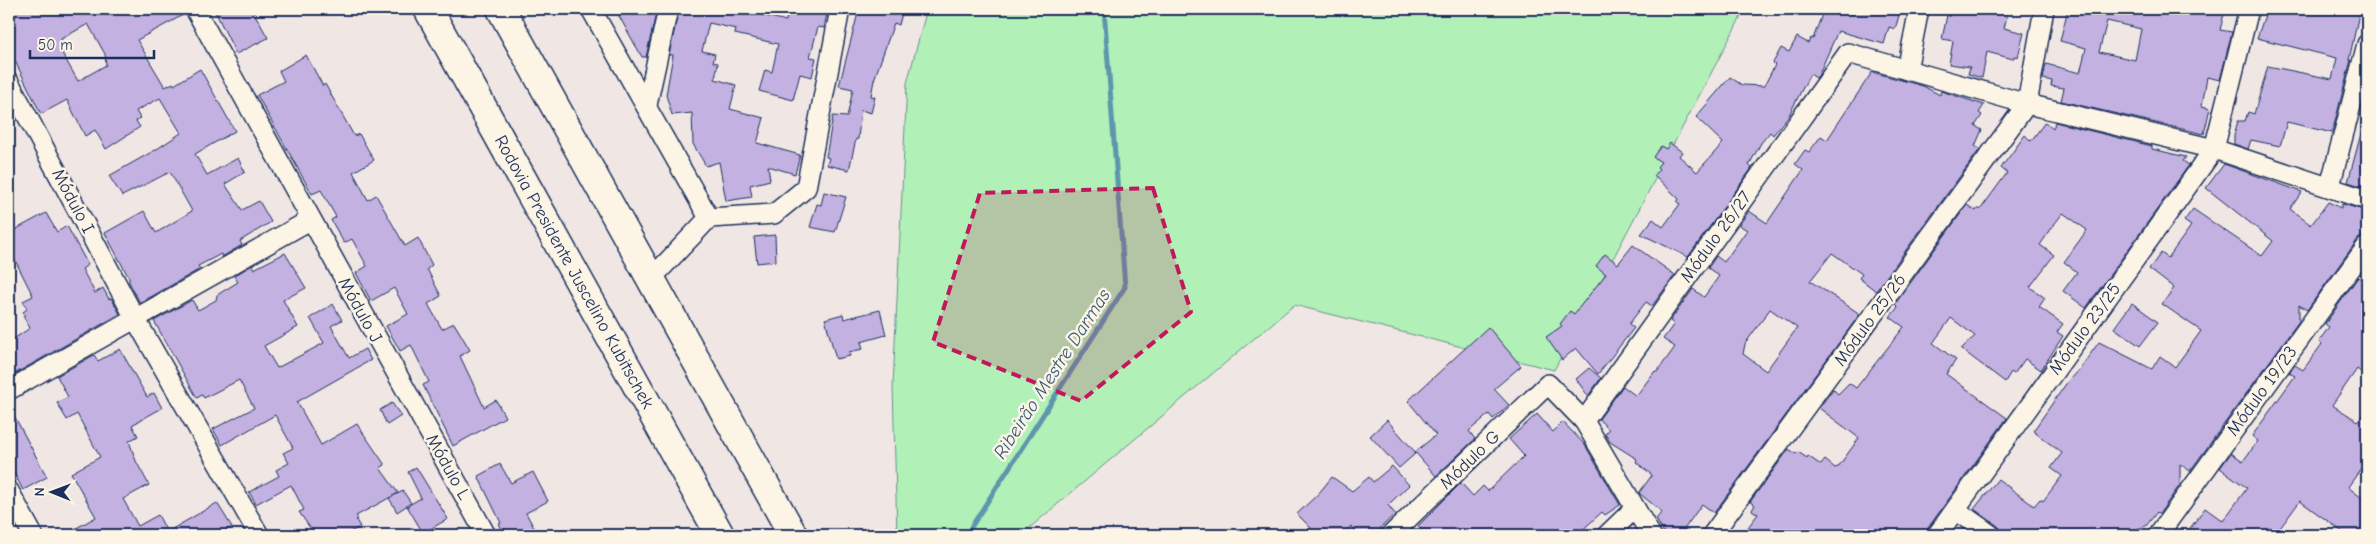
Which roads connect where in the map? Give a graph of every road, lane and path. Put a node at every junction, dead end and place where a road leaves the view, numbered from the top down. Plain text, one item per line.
1 (195, 9) edge
2 (428, 9) edge
3 (501, 9) edge
4 (591, 9) edge
5 (668, 9) edge
6 (840, 9) edge
7 (1919, 9) edge
8 (2044, 9) edge
9 (2249, 9) edge
10 (2367, 44) edge
11 (1907, 70) junction
12 (9, 82) edge
13 (2027, 104) junction
14 (647, 105) junction
15 (2214, 149) junction
16 (2330, 186) junction
17 (2367, 200) edge
18 (709, 218) junction
19 (310, 220) junction
20 (2367, 246) edge
21 (652, 279) junction
22 (136, 320) junction
23 (9, 390) edge
24 (410, 400) joint
25 (1584, 421) junction
26 (9, 491) edge
27 (1635, 508) junction
28 (1956, 510) junction
29 (33, 535) edge
30 (259, 535) edge
31 (486, 535) edge
32 (720, 535) edge
33 (793, 535) edge
34 (1391, 535) edge
35 (1607, 535) edge
36 (1652, 535) edge
37 (1712, 535) edge
38 (1937, 535) edge
39 (1991, 535) edge
40 (2158, 535) edge

1 - 19 street
2 - 32 highway, Rodovia Presidente Juscelino Kubitschek
3 - 21 highway
4 - 14 street
5 - 14 street
6 - 18 street
7 - 11 street
8 - 13 street
9 - 15 street
10 - 16 street
11 - 13 street
11 - 25 street, Módulo 26/27
12 - 22 street, Módulo I
13 - 15 street
13 - 37 street, Módulo 25/26
14 - 18 street
15 - 16 street
15 - 28 street, Módulo 23/25
16 - 17 street
18 - 21 street
19 - 22 street
19 - 24 street, Módulo J
20 - 40 street, Módulo 19/23
21 - 33 highway
22 - 23 street
22 - 30 street
24 - 31 street, Módulo L
25 - 27 street
25 - 34 street, Módulo G
26 - 29 street
27 - 35 street
27 - 36 street
28 - 38 street, Módulo 23/25
28 - 39 street

